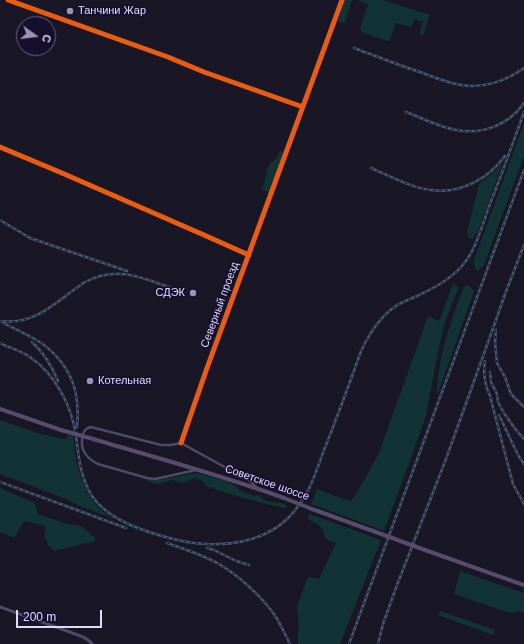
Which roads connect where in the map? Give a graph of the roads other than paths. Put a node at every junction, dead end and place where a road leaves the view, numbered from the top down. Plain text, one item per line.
1 (8, 0) edge
2 (342, 0) edge
3 (303, 107) junction
4 (0, 147) edge
5 (249, 255) junction
6 (0, 409) edge
7 (181, 443) junction
8 (199, 469) junction
9 (257, 488) junction
10 (524, 585) edge
11 (0, 607) edge
12 (92, 643) edge

1 - 3 street
2 - 3 street, Северный проезд
3 - 5 street, Северный проезд
4 - 5 street
5 - 7 street, Северный проезд
6 - 8 main road, Советское шоссе, bridge
7 - 8 street
7 - 9 street
8 - 9 main road, Советское шоссе
9 - 10 main road, Советское шоссе, bridge
11 - 12 street

